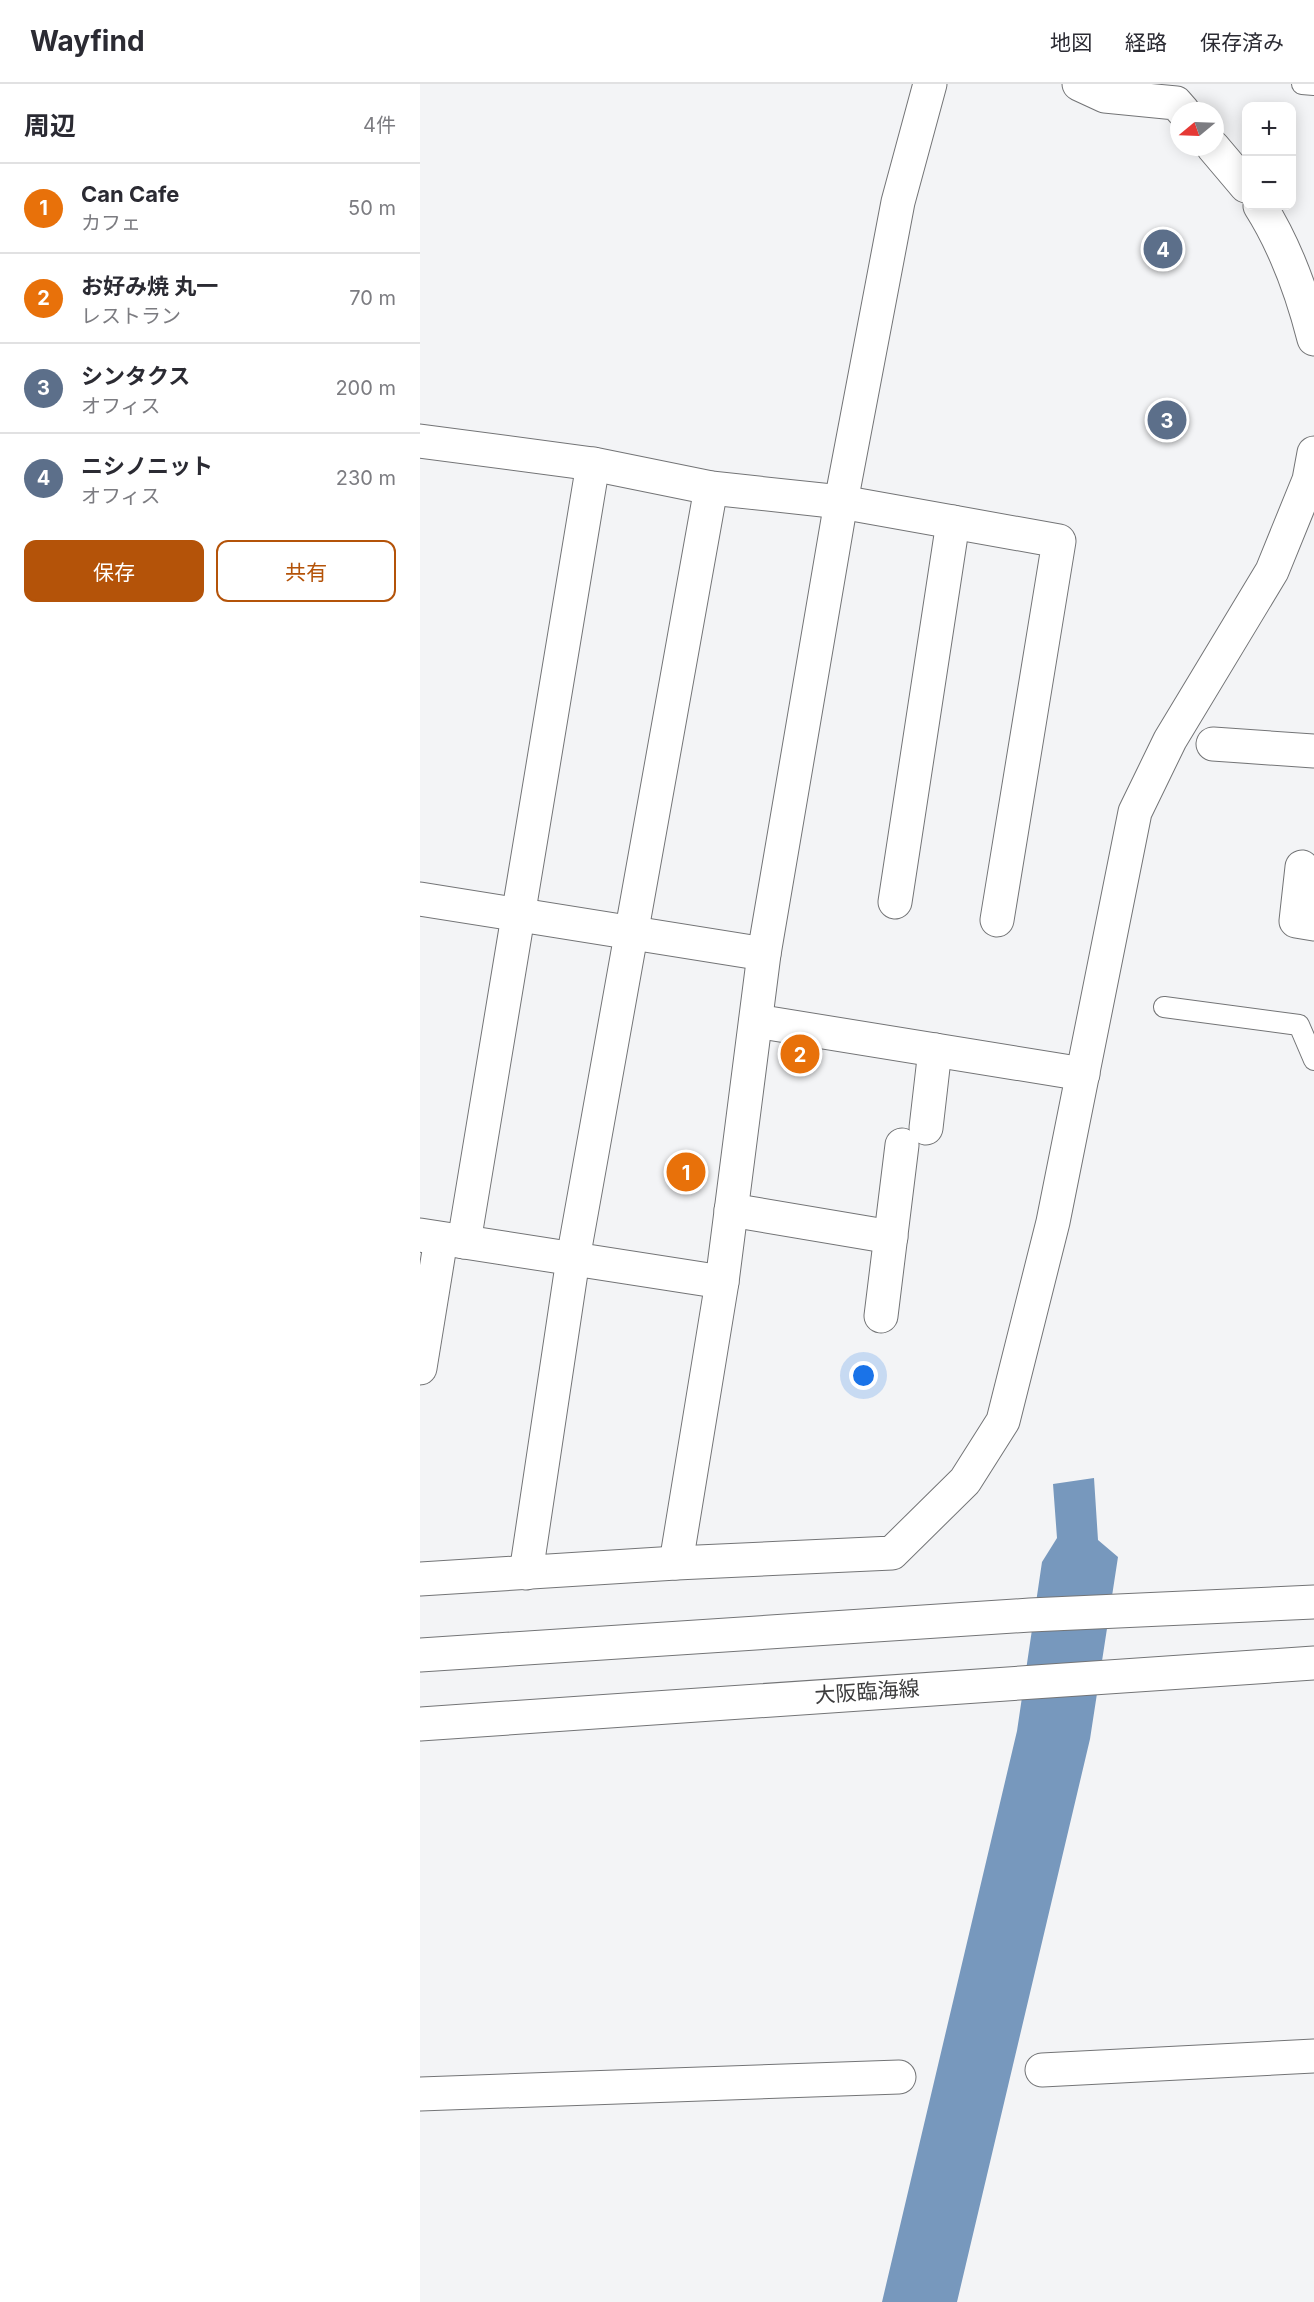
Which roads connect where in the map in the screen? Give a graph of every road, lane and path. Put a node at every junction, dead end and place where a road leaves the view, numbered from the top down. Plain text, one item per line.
1 (930, 84) edge
2 (1079, 84) edge
3 (1302, 84) edge
4 (1314, 85) edge
5 (1179, 99) edge
6 (1221, 156) edge
7 (1242, 181) edge
8 (1263, 210) edge
9 (1314, 339) edge
10 (420, 441) edge
11 (593, 464) junction
12 (1312, 471) edge
13 (711, 488) junction
14 (841, 502) junction
15 (953, 522) junction
16 (1213, 744) dead end
17 (1314, 751) edge
18 (1302, 867) dead end
19 (420, 899) edge
20 (895, 902) dead end
21 (519, 913) junction
22 (997, 920) dead end
23 (1314, 924) edge
24 (633, 932) junction
25 (764, 954) junction
26 (1164, 1007) dead end
27 (756, 1021) junction
28 (935, 1050) junction
29 (1314, 1060) edge
30 (1083, 1074) junction
31 (731, 1210) junction
32 (891, 1237) junction
33 (442, 1239) edge
34 (573, 1258) junction
35 (722, 1282) junction
36 (881, 1316) dead end
37 (420, 1368) edge
38 (675, 1563) junction
39 (526, 1573) junction
40 (420, 1579) edge
41 (1314, 1602) edge
42 (420, 1655) edge
43 (1314, 1663) edge
44 (420, 1724) edge
45 (1314, 2056) edge
46 (1042, 2070) dead end
47 (899, 2077) dead end
48 (420, 2094) edge

1 - 14 street
2 - 5 street
3 - 4 lane
6 - 7 street
8 - 9 street
10 - 11 street
11 - 13 street
11 - 21 street
12 - 30 street
13 - 14 street
13 - 24 street
14 - 15 street
14 - 25 street
15 - 20 street
15 - 22 street
16 - 17 street
18 - 23 street
19 - 21 street
21 - 24 street
21 - 33 street
24 - 25 street
24 - 34 street
25 - 27 street
26 - 29 lane
27 - 28 street
27 - 31 street
28 - 30 street
28 - 32 street
30 - 38 street
31 - 32 street
31 - 35 street
32 - 36 street
33 - 34 street
33 - 37 street
34 - 35 street
34 - 39 street
35 - 38 street
38 - 39 street
39 - 40 street
41 - 42 street
43 - 44 street, 大阪臨海線
45 - 46 street
47 - 48 street

